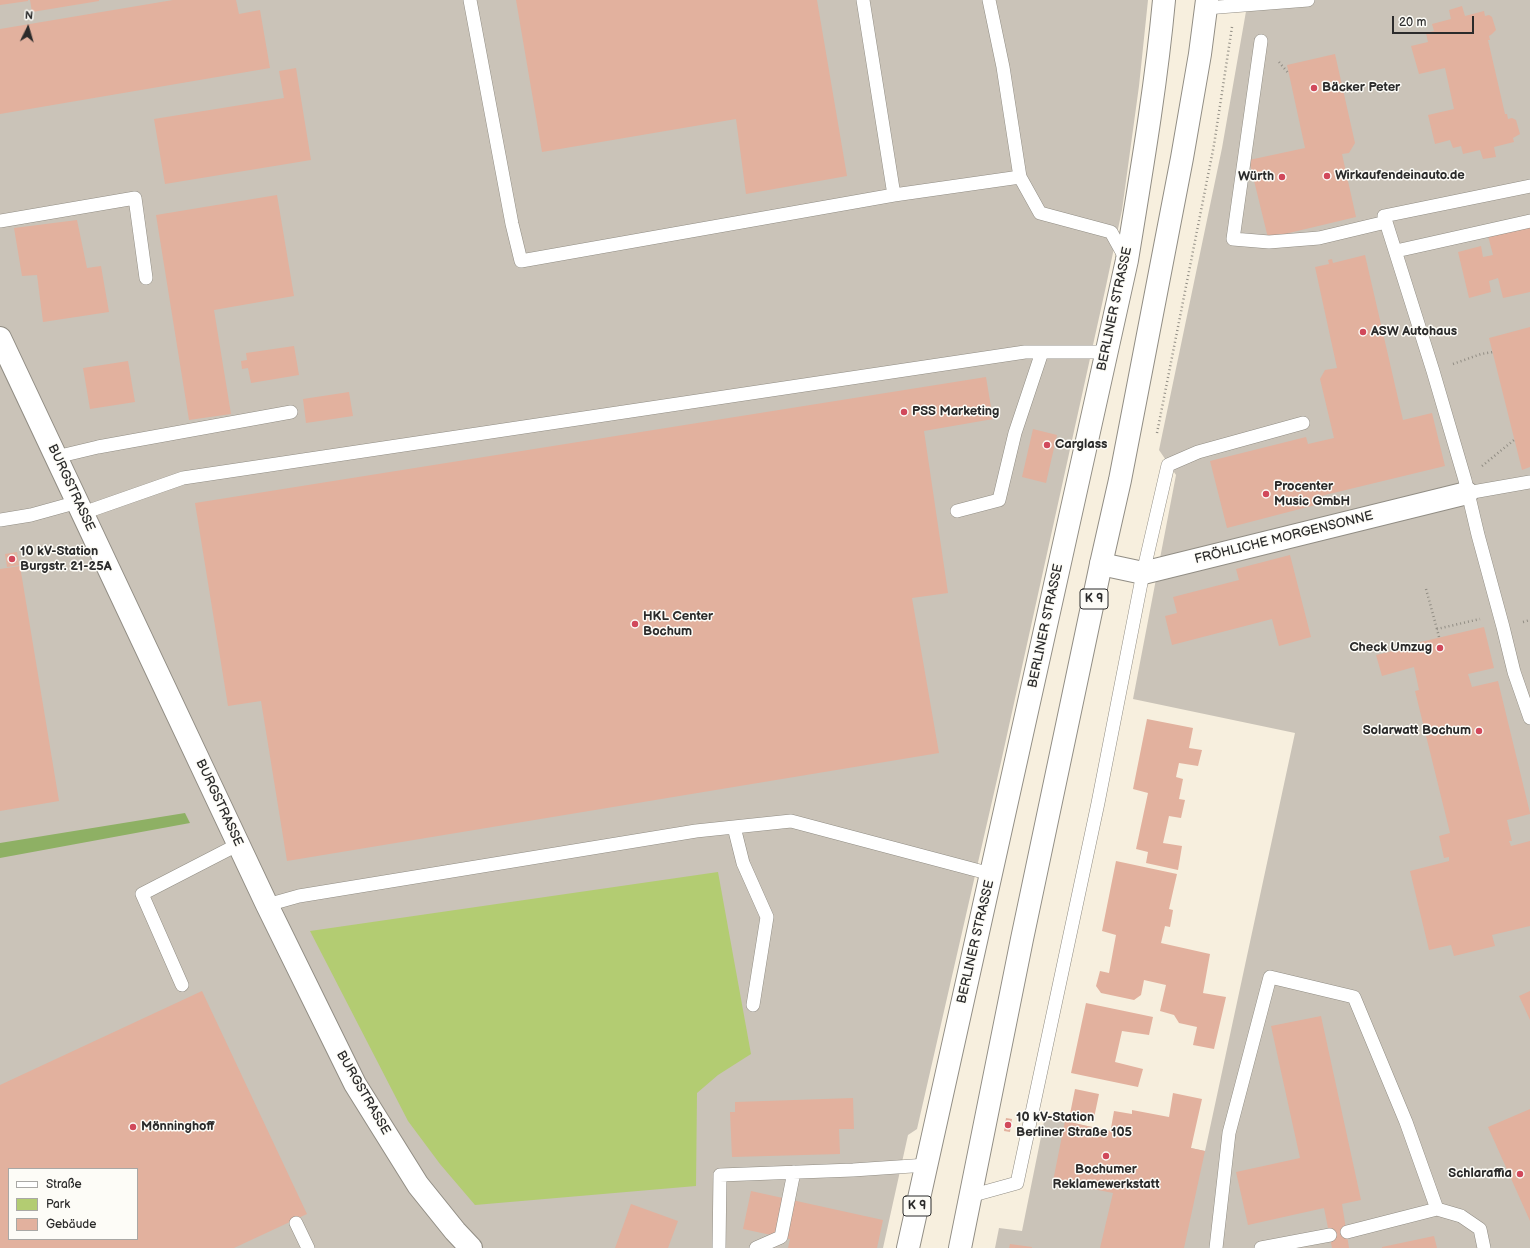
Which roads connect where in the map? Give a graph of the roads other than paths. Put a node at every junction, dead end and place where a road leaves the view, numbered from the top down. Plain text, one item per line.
1 (470, 0) edge
2 (864, 0) edge
3 (989, 0) edge
4 (1164, 0) edge
5 (1308, 0) edge
6 (1206, 4) edge
7 (1261, 41) dead end
8 (1020, 177) junction
9 (1530, 186) edge
10 (894, 195) junction
11 (1382, 217) junction
12 (0, 221) edge
13 (1530, 221) edge
14 (1396, 251) junction
15 (1127, 260) junction
16 (146, 278) dead end
17 (0, 338) edge
18 (1042, 352) junction
19 (1106, 352) junction
20 (291, 412) dead end
21 (1303, 423) dead end
22 (56, 457) junction
23 (1530, 482) edge
24 (1466, 486) junction
25 (80, 508) junction
26 (957, 511) dead end
27 (0, 520) edge
28 (1101, 564) junction
29 (1143, 573) junction
30 (1529, 715) edge
31 (734, 827) junction
32 (239, 844) junction
33 (991, 874) junction
34 (267, 905) junction
35 (182, 985) dead end
36 (753, 1005) dead end
37 (927, 1165) junction
38 (794, 1172) junction
39 (970, 1196) junction
40 (1437, 1209) junction
41 (296, 1223) dead end
42 (1347, 1232) dead end
43 (1330, 1235) dead end
44 (308, 1248) edge
45 (471, 1248) edge
46 (719, 1248) edge
47 (756, 1248) edge
48 (908, 1248) edge
49 (960, 1248) edge
50 (1216, 1248) edge
51 (1261, 1248) edge
52 (1484, 1248) edge

1 - 10 lane
2 - 10 lane
3 - 8 lane
4 - 15 main road, BERLINER STRASSE / K 9
5 - 6 lane
6 - 28 main road, K 9
7 - 11 lane
8 - 10 lane
8 - 15 lane
9 - 11 lane
11 - 14 lane
12 - 16 lane
13 - 14 lane
14 - 24 lane
15 - 19 main road, BERLINER STRASSE / K 9
17 - 22 main road, BURGSTRASSE
18 - 19 lane
18 - 25 lane
18 - 26 lane
19 - 33 main road, BERLINER STRASSE / K 9
20 - 22 lane
21 - 29 lane
22 - 25 main road, BURGSTRASSE
23 - 24 lane, FRÖHLICHE MORGENSONNE
24 - 29 main road, FRÖHLICHE MORGENSONNE
24 - 30 lane
25 - 27 lane
25 - 32 main road, BURGSTRASSE
28 - 29 main road, FRÖHLICHE MORGENSONNE
28 - 39 main road, K 9
29 - 39 lane
31 - 33 lane
31 - 34 lane
31 - 36 lane
32 - 34 main road, BURGSTRASSE
32 - 35 lane
33 - 37 main road, BERLINER STRASSE / K 9
34 - 45 main road, BURGSTRASSE
37 - 38 lane
37 - 48 main road, BERLINER STRASSE / K 9
38 - 46 lane
38 - 47 lane
39 - 49 main road, K 9
40 - 42 lane
40 - 50 lane
40 - 52 lane
41 - 44 lane
43 - 51 lane

